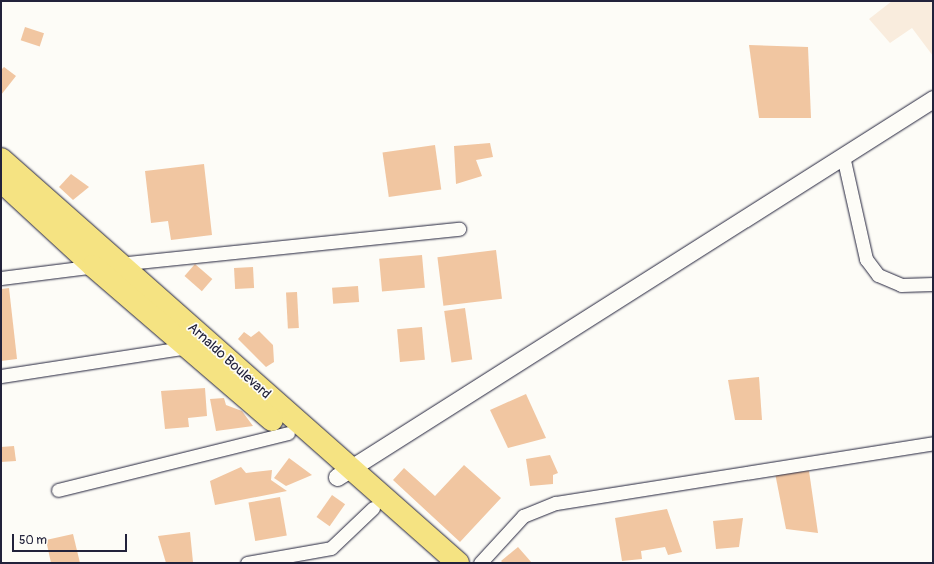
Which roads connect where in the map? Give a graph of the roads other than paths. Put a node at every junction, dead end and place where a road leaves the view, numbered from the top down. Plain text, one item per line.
1 (933, 99) edge
2 (843, 156) junction
3 (3, 170) edge
4 (459, 229) dead end
5 (119, 264) junction
6 (93, 266) junction
7 (1, 278) edge
8 (933, 284) edge
9 (188, 347) junction
10 (227, 370) junction
11 (1, 376) edge
12 (288, 433) junction
13 (933, 443) edge
14 (344, 473) junction
15 (58, 490) dead end
16 (373, 508) junction
17 (247, 563) edge
18 (436, 563) edge
19 (458, 563) edge
20 (480, 563) edge

1 - 2 street
2 - 8 street
2 - 14 street
3 - 5 highway, Arnaldo Boulevard
3 - 6 highway, Arnaldo Boulevard
4 - 5 street
5 - 6 street
5 - 10 highway, Arnaldo Boulevard
6 - 7 street
6 - 9 highway, Arnaldo Boulevard
9 - 10 highway, Arnaldo Boulevard
9 - 11 street
10 - 12 highway, Arnaldo Boulevard
10 - 14 highway, Arnaldo Boulevard
12 - 14 highway, Arnaldo Boulevard
12 - 15 street
13 - 20 street
14 - 16 highway, Arnaldo Boulevard
14 - 19 highway, Arnaldo Boulevard
16 - 17 street
16 - 18 highway, Arnaldo Boulevard

